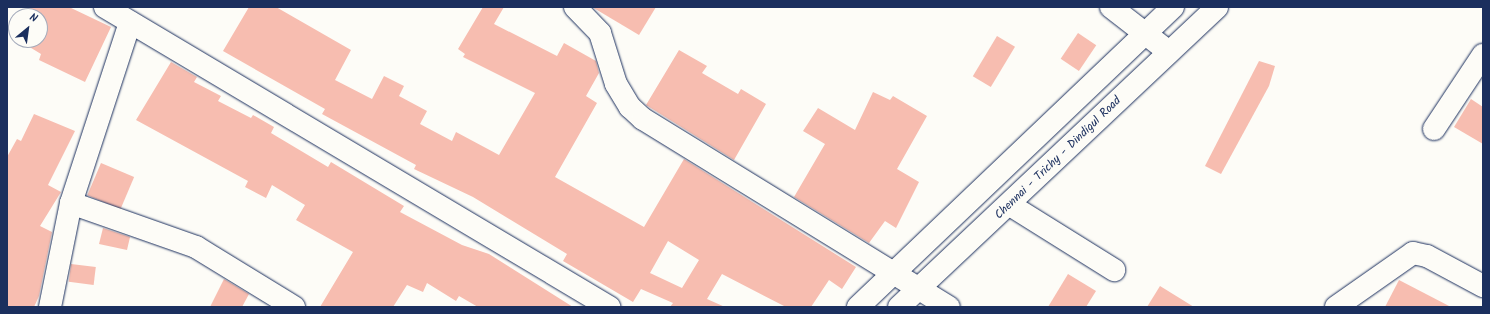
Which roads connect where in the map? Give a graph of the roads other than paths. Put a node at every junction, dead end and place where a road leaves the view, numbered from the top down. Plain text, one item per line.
1 (105, 7) edge
2 (575, 7) edge
3 (1111, 7) edge
4 (1172, 7) edge
5 (1217, 7) edge
6 (130, 22) junction
7 (1145, 32) junction
8 (1169, 52) junction
9 (1483, 55) edge
10 (1434, 129) dead end
11 (71, 203) junction
12 (1010, 205) junction
13 (1114, 270) dead end
14 (894, 274) junction
15 (1483, 286) edge
16 (919, 289) junction
17 (50, 307) edge
18 (294, 307) edge
19 (609, 307) edge
20 (858, 307) edge
21 (898, 307) edge
22 (949, 307) edge
23 (1336, 307) edge

1 - 6 main road
2 - 14 main road
3 - 7 main road
4 - 7 main road
5 - 8 main road, Chennai - Trichy - Dindigul Road
6 - 11 main road
6 - 19 main road
7 - 8 main road
7 - 14 main road
8 - 12 main road, Chennai - Trichy - Dindigul Road
9 - 10 main road
11 - 17 main road
11 - 18 main road
12 - 13 main road
12 - 16 main road, Chennai - Trichy - Dindigul Road
14 - 16 main road
14 - 20 main road
15 - 23 main road
16 - 21 main road, Chennai - Trichy - Dindigul Road
16 - 22 main road

